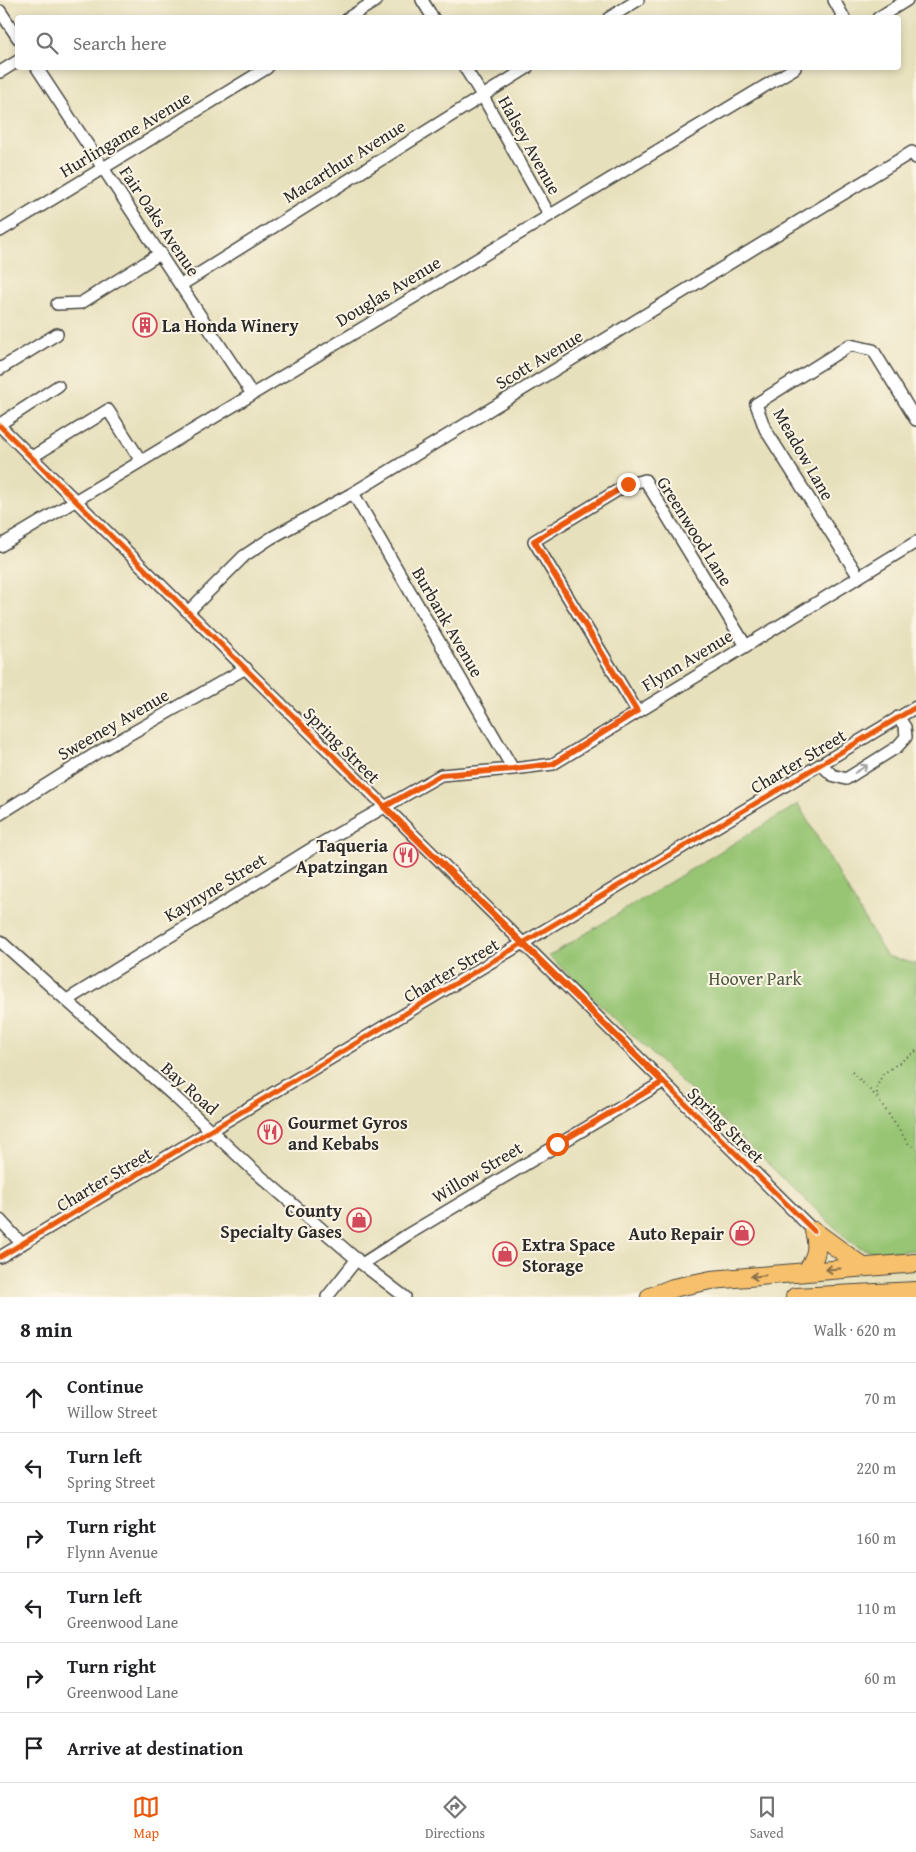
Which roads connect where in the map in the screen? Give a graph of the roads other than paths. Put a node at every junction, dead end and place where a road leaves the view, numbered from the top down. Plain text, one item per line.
1 (377, 0) edge
2 (422, 0) edge
3 (638, 0) edge
4 (834, 0) edge
5 (907, 0) edge
6 (0, 12) edge
7 (353, 15) edge
8 (431, 15) edge
9 (614, 15) edge
10 (842, 15) edge
11 (883, 15) edge
12 (15, 34) edge
13 (15, 63) edge
14 (38, 70) edge
15 (264, 70) edge
16 (465, 70) edge
17 (524, 70) edge
18 (792, 70) edge
19 (0, 72) edge
20 (482, 95) junction
21 (916, 158) edge
22 (103, 168) junction
23 (549, 214) junction
24 (0, 230) edge
25 (161, 254) junction
26 (182, 285) junction
27 (57, 304) dead end
28 (57, 334) dead end
29 (0, 369) edge
30 (58, 386) dead end
31 (252, 394) junction
32 (916, 420) edge
33 (0, 425) edge
34 (32, 457) junction
35 (141, 462) junction
36 (353, 493) junction
37 (76, 501) junction
38 (916, 542) edge
39 (0, 546) edge
40 (859, 577) junction
41 (188, 612) junction
42 (746, 646) junction
43 (246, 668) junction
44 (916, 707) edge
45 (637, 711) junction
46 (898, 717) junction
47 (821, 764) junction
48 (513, 769) junction
49 (384, 807) junction
50 (0, 814) edge
51 (0, 941) edge
52 (523, 943) junction
53 (67, 1000) junction
54 (663, 1082) junction
55 (211, 1131) junction
56 (0, 1220) edge
57 (814, 1231) junction
58 (22, 1244) junction
59 (0, 1257) edge
60 (360, 1262) junction
61 (916, 1263) edge
62 (863, 1267) junction
63 (807, 1271) junction
64 (916, 1291) edge
65 (855, 1295) edge
66 (326, 1297) edge
67 (405, 1297) edge
68 (650, 1297) edge
69 (795, 1297) edge

1 - 7 street
2 - 8 street
3 - 9 street
4 - 10 street
5 - 11 street
6 - 12 street
13 - 19 street
14 - 22 street, Fair Oaks Avenue
15 - 22 street, Hurlingame Avenue
16 - 20 street, Halsey Avenue
17 - 20 street, Macarthur Avenue
18 - 23 street, Douglas Avenue
20 - 23 street, Halsey Avenue
20 - 26 street, Macarthur Avenue
21 - 36 street, Scott Avenue
22 - 24 street, Hurlingame Avenue
22 - 25 street, Fair Oaks Avenue
23 - 31 street, Douglas Avenue
25 - 26 street, Fair Oaks Avenue
25 - 27 street
26 - 31 street, Fair Oaks Avenue
28 - 29 street
30 - 33 street
31 - 35 street, Douglas Avenue
32 - 40 street, Meadow Lane
33 - 34 street, Spring Street
34 - 35 street
34 - 37 street, Spring Street
35 - 37 street, Douglas Avenue
36 - 41 street, Scott Avenue
36 - 48 street, Burbank Avenue
37 - 39 street, Douglas Avenue
37 - 41 street, Spring Street
38 - 40 street, Flynn Avenue
40 - 42 street, Flynn Avenue
41 - 43 street, Spring Street
42 - 45 street, Flynn Avenue
42 - 45 street, Greenwood Lane
43 - 49 street, Spring Street
43 - 50 street, Sweeney Avenue
44 - 46 street, Charter Street
45 - 48 street, Flynn Avenue
46 - 47 street, Charter Street
47 -> 46 street
47 - 52 street, Charter Street
48 - 49 street, Flynn Avenue
49 - 52 street, Spring Street
49 - 53 street, Kaynyne Street
51 - 53 street, Bay Road
52 - 54 street, Spring Street
52 - 55 street, Charter Street
53 - 55 street, Bay Road
54 - 57 street, Spring Street
54 - 60 street, Willow Street
55 - 58 street, Charter Street
55 - 60 street, Bay Road
56 - 58 street
57 - 62 highway
57 - 63 highway
58 - 59 street, Charter Street
60 - 66 street, Willow Street
60 - 67 street, Bay Road
61 - 62 highway
62 -> 63 highway
63 -> 68 highway
64 - 65 highway
65 - 69 highway

